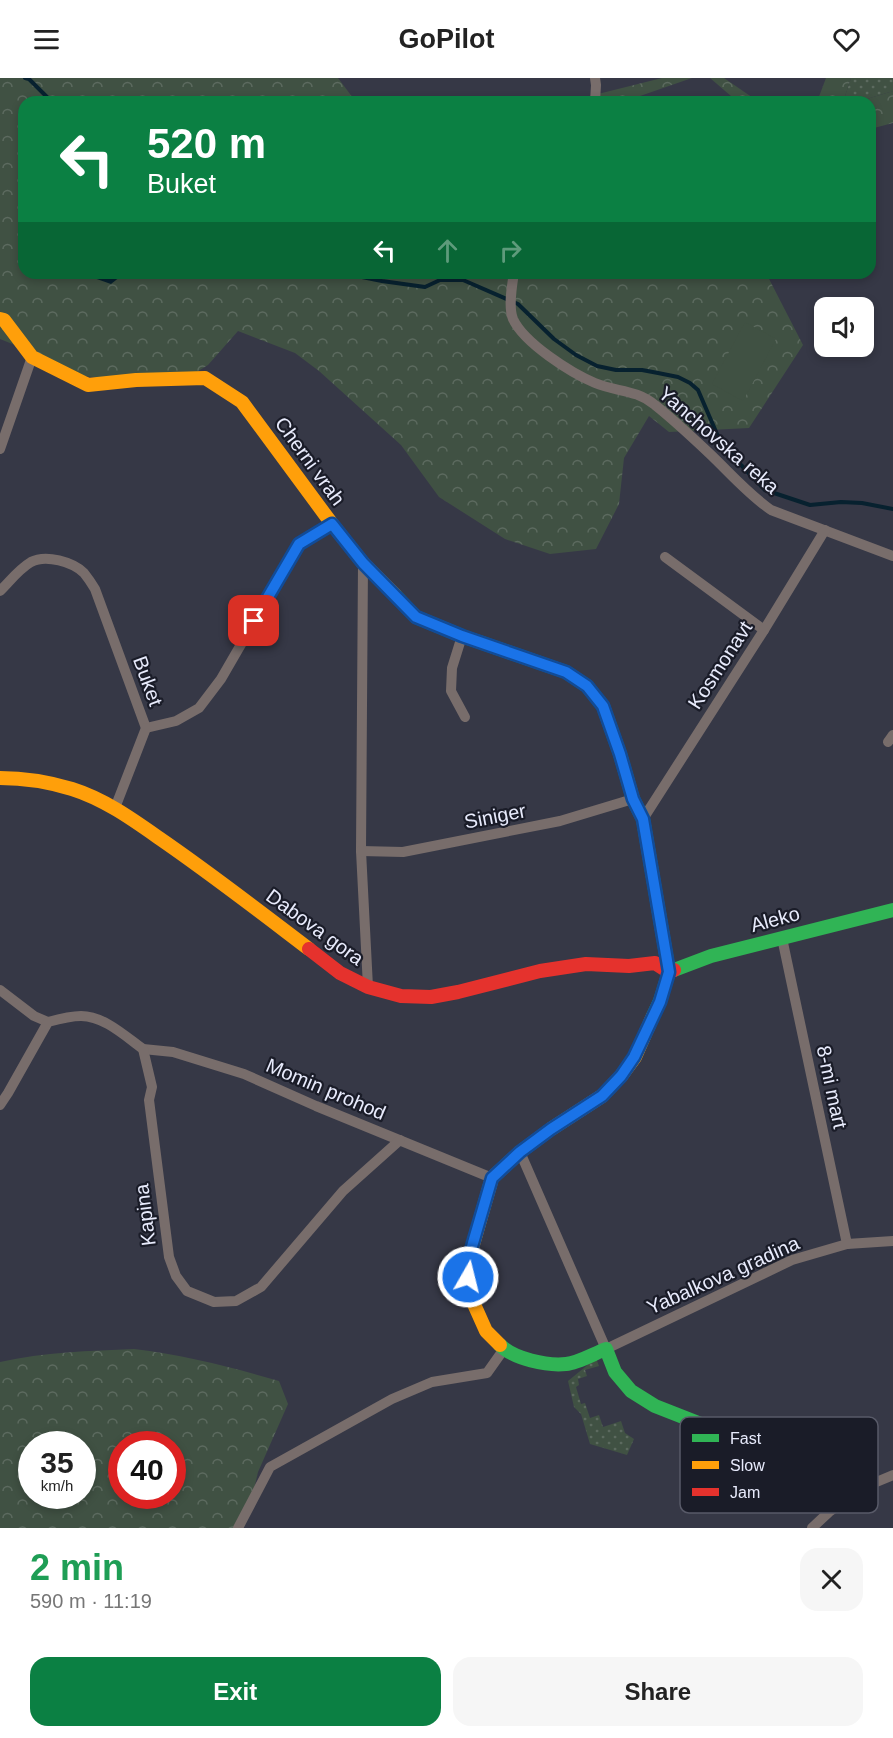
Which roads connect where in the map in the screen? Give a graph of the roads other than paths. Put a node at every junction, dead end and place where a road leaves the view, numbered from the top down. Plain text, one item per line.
1 (595, 78) edge
2 (595, 96) edge
3 (513, 279) edge
4 (0, 319) edge
5 (32, 357) junction
6 (0, 449) edge
7 (332, 524) junction
8 (825, 530) junction
9 (893, 556) edge
10 (665, 557) dead end
11 (363, 563) junction
12 (0, 591) edge
13 (764, 630) junction
14 (462, 636) junction
15 (465, 717) dead end
16 (146, 728) junction
17 (0, 778) edge
18 (633, 799) junction
19 (115, 808) junction
20 (643, 819) junction
21 (361, 851) junction
22 (893, 910) edge
23 (782, 938) junction
24 (669, 972) junction
25 (368, 987) junction
26 (0, 990) edge
27 (48, 1022) junction
28 (143, 1048) junction
29 (0, 1105) edge
30 (400, 1140) junction
31 (520, 1152) junction
32 (492, 1178) junction
33 (893, 1241) edge
34 (847, 1245) junction
35 (504, 1349) junction
36 (606, 1349) junction
37 (683, 1417) edge
38 (893, 1475) edge
39 (878, 1481) edge
40 (828, 1513) edge
41 (238, 1528) edge
42 (812, 1528) edge

1 - 2 street
3 - 8 street, Yanchovska reka
4 - 5 street, Cherni vrah
5 - 6 street
5 - 7 street, Cherni vrah
7 - 11 street, Cherni vrah
7 - 16 street, Buket
8 - 9 street, Yanchovska reka
8 - 13 street, Kosmonavt
10 - 13 street
11 - 14 street, Cherni vrah
11 - 21 street
12 - 16 street, Buket
13 - 20 street, Kosmonavt
14 - 15 street
14 - 18 street, Cherni vrah
16 - 19 street
17 - 19 street, Dabova gora
18 - 20 street, Cherni vrah
18 - 21 street, Siniger
19 - 25 street, Dabova gora
20 - 24 street, Cherni vrah
21 - 25 street
22 - 23 street, Aleko
23 - 24 street, Aleko
23 - 34 street, 8-mi mart
24 - 25 street, Dabova gora
24 - 31 street, Cherni vrah
26 - 27 street
27 - 28 street
27 - 29 street
28 - 30 street, Momin prohod
28 - 30 street, Kapina
30 - 32 street, Momin prohod
31 - 32 street, Cherni vrah
31 - 36 street
32 - 35 street
33 - 34 street, Yabalkova gradina
34 - 36 street, Yabalkova gradina
35 - 36 street
35 - 41 street
36 - 37 street
38 - 39 street
40 - 42 street

